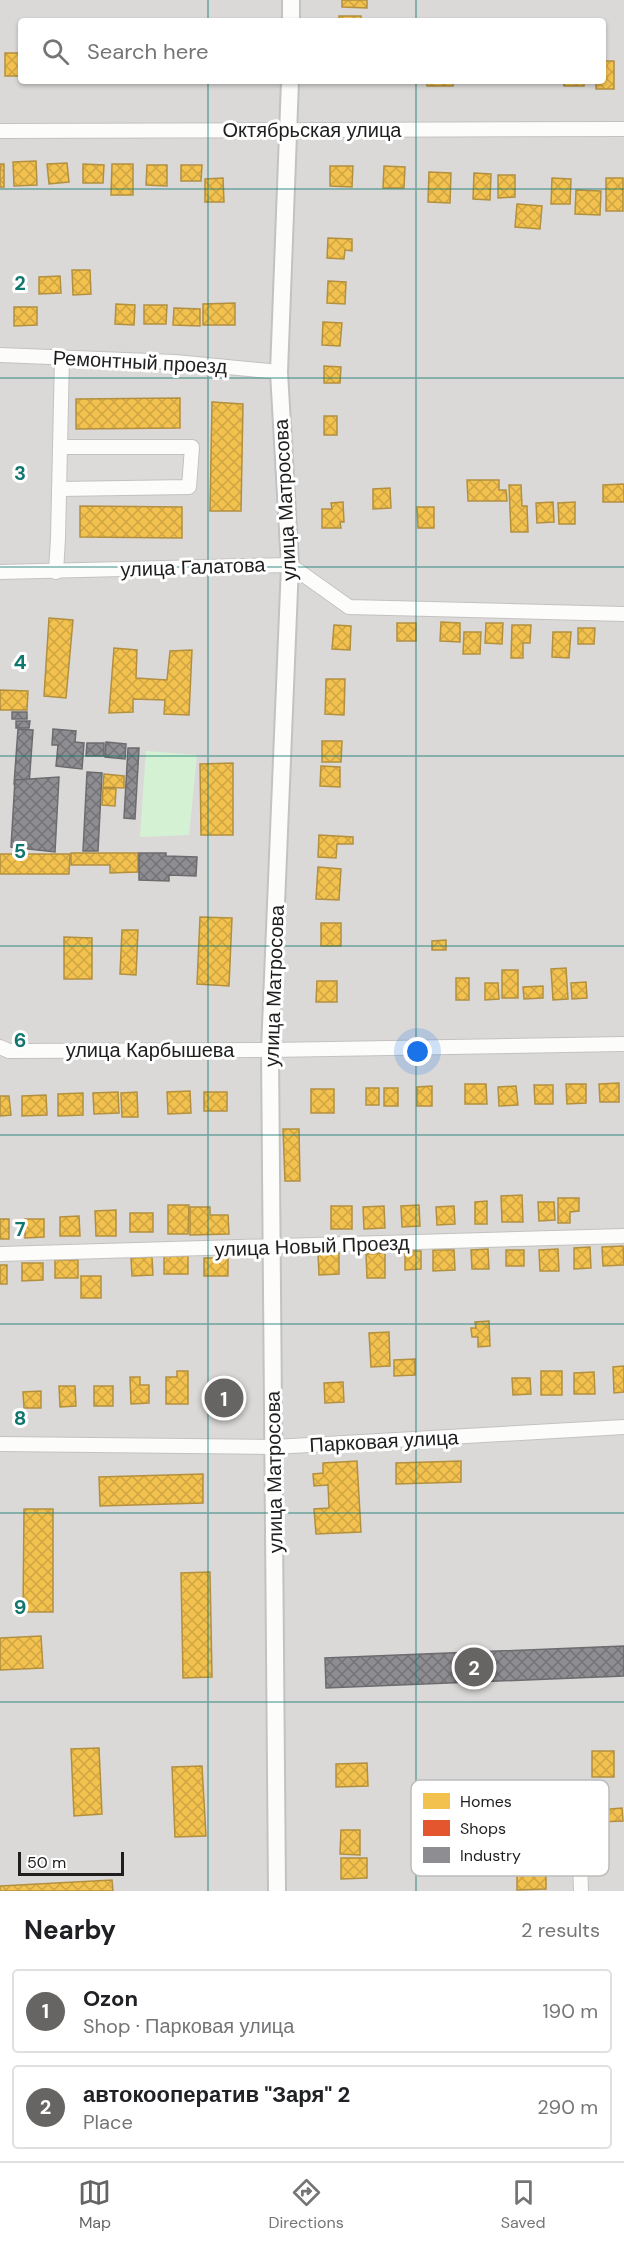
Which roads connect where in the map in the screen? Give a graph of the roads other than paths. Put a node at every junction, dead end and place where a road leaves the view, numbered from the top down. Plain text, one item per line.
1 (291, 0) edge
2 (291, 18) edge
3 (290, 84) edge
4 (290, 129) junction
5 (624, 129) edge
6 (0, 131) edge
7 (0, 356) edge
8 (62, 357) junction
9 (279, 372) junction
10 (60, 447) junction
11 (59, 489) junction
12 (290, 564) junction
13 (0, 572) edge
14 (56, 572) junction
15 (624, 614) edge
16 (624, 1044) edge
17 (3, 1050) edge
18 (270, 1050) junction
19 (624, 1236) edge
20 (271, 1247) junction
21 (0, 1254) edge
22 (624, 1427) edge
23 (0, 1444) edge
24 (274, 1447) junction
25 (581, 1876) edge
26 (277, 1891) edge
27 (581, 1891) edge

1 - 2 street
3 - 4 street, улица Матросова
4 - 5 street, Октябрьская улица
4 - 6 street, Октябрьская улица
4 - 9 street, улица Матросова
7 - 8 street, Ремонтный проезд
8 - 9 street, Ремонтный проезд
8 - 10 street
9 - 12 street, улица Матросова
10 - 11 street
10 - 11 street
11 - 14 street
12 - 14 street, улица Галатова
12 - 15 street, улица Галатова
12 - 18 street, улица Матросова
13 - 14 street, улица Галатова
16 - 18 street, улица Карбышева
17 - 18 street, улица Карбышева
18 - 20 street, улица Матросова
19 - 20 street, улица Новый Проезд
20 - 21 street, улица Новый Проезд
20 - 24 street, улица Матросова
22 - 24 street, Парковая улица
23 - 24 street, Парковая улица
24 - 26 street, улица Матросова
25 - 27 street

